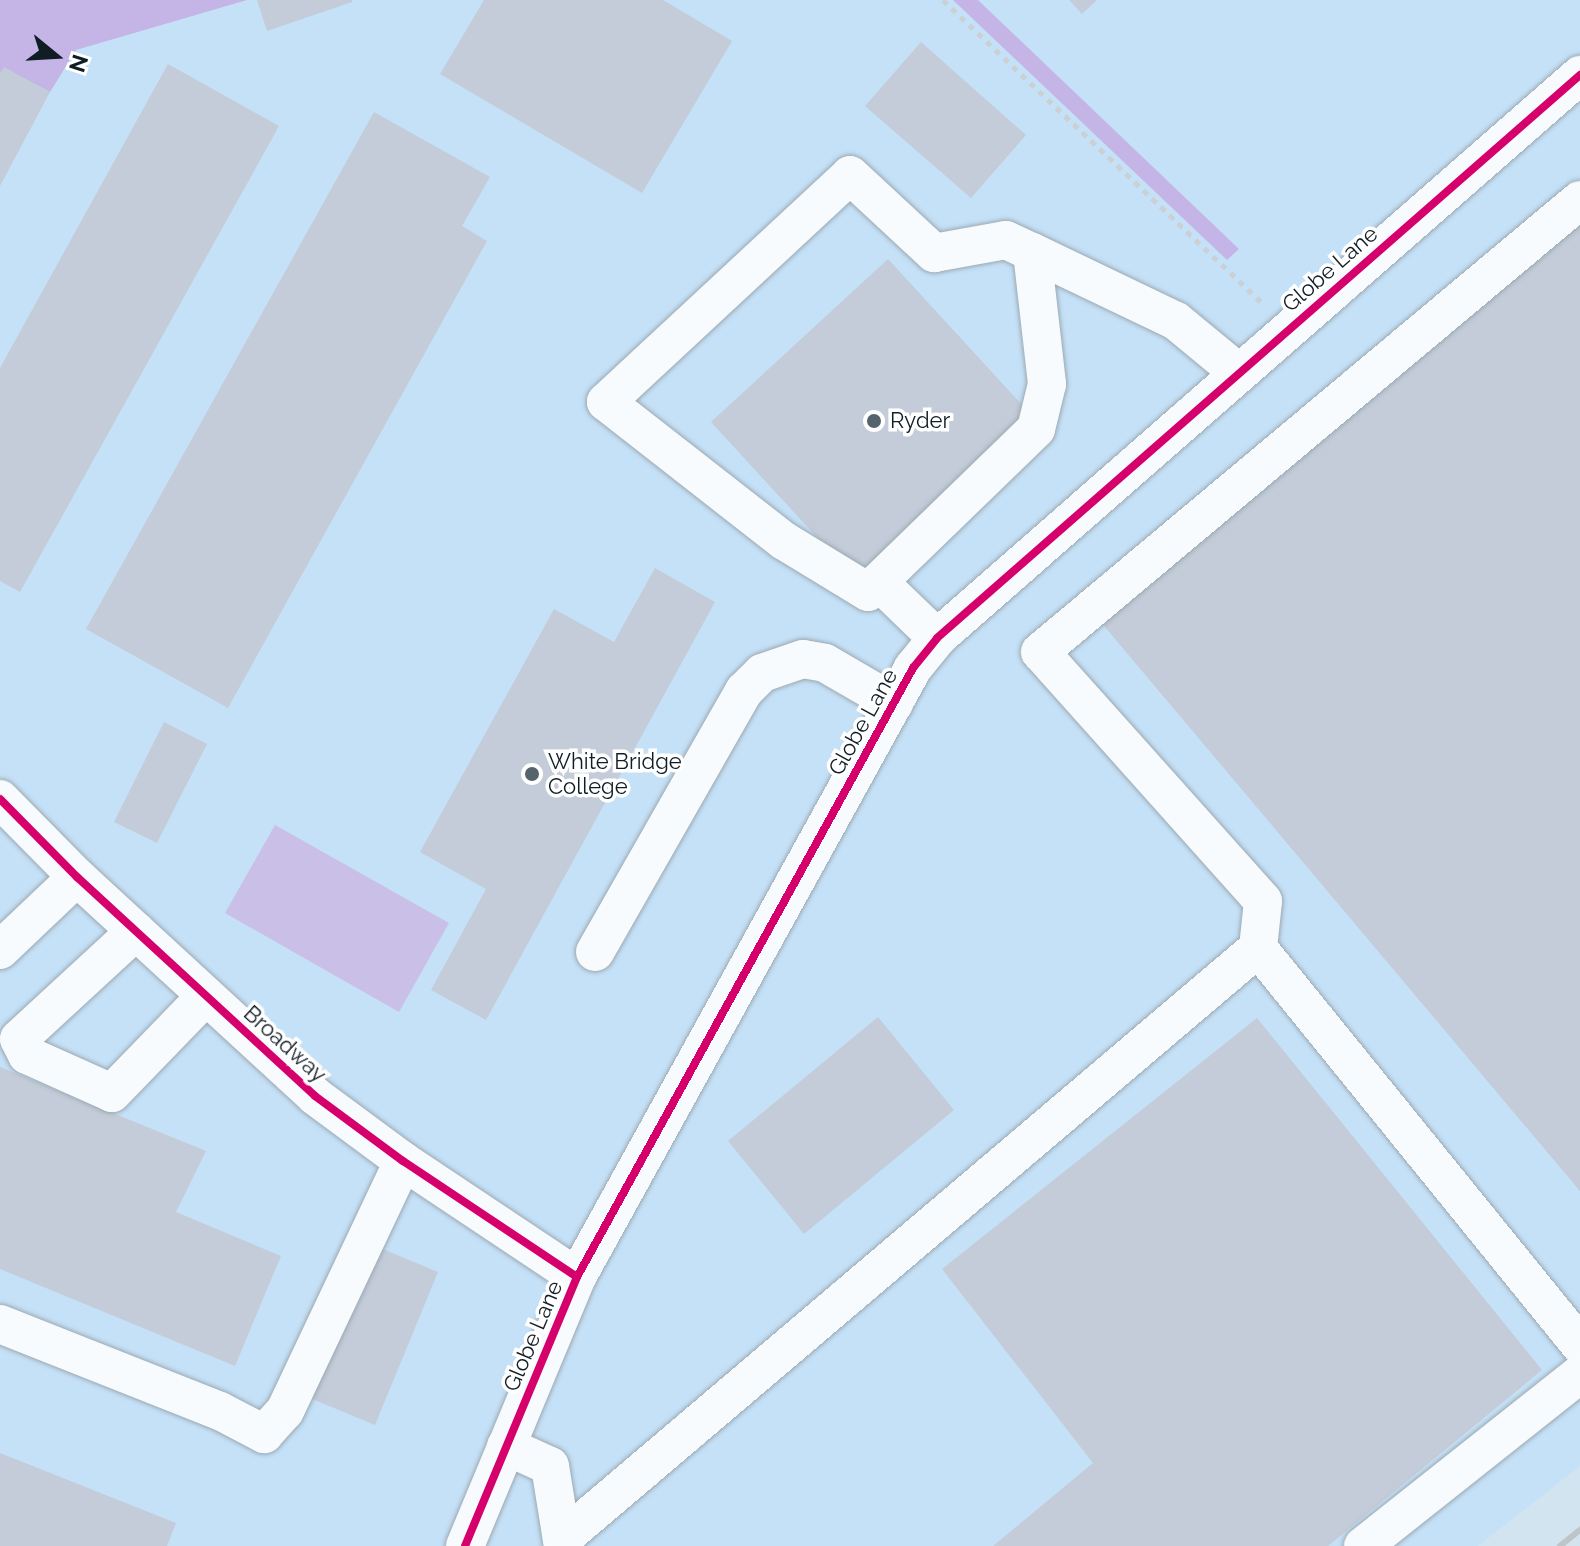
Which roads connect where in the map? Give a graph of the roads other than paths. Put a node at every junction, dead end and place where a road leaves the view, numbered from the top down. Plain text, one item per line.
1 (1580, 75) edge
2 (1580, 200) edge
3 (1032, 252) junction
4 (1239, 373) junction
5 (879, 582) junction
6 (937, 638) junction
7 (894, 703) junction
8 (0, 799) edge
9 (77, 877) junction
10 (136, 931) junction
11 (1258, 948) junction
12 (0, 950) edge
13 (595, 952) dead end
14 (205, 997) junction
15 (403, 1161) junction
16 (577, 1277) junction
17 (0, 1324) edge
18 (1580, 1345) edge
19 (1580, 1374) edge
20 (506, 1446) junction
21 (563, 1543) edge
22 (465, 1546) edge
23 (1363, 1546) edge

1 - 4 street, Globe Lane
2 - 11 street
3 - 4 street
3 - 5 street
3 - 5 street
4 - 6 street, Globe Lane
5 - 6 street
6 - 7 street, Globe Lane
7 - 13 street
7 - 16 street, Globe Lane
8 - 9 street, Broadway
9 - 10 street, Broadway
9 - 12 street
10 - 14 street, Broadway
10 - 14 street
11 - 18 street
11 - 21 street
14 - 15 street, Broadway
15 - 16 street, Broadway
15 - 17 street
16 - 20 street, Globe Lane
19 - 23 street
20 - 21 street
20 - 22 street, Globe Lane

